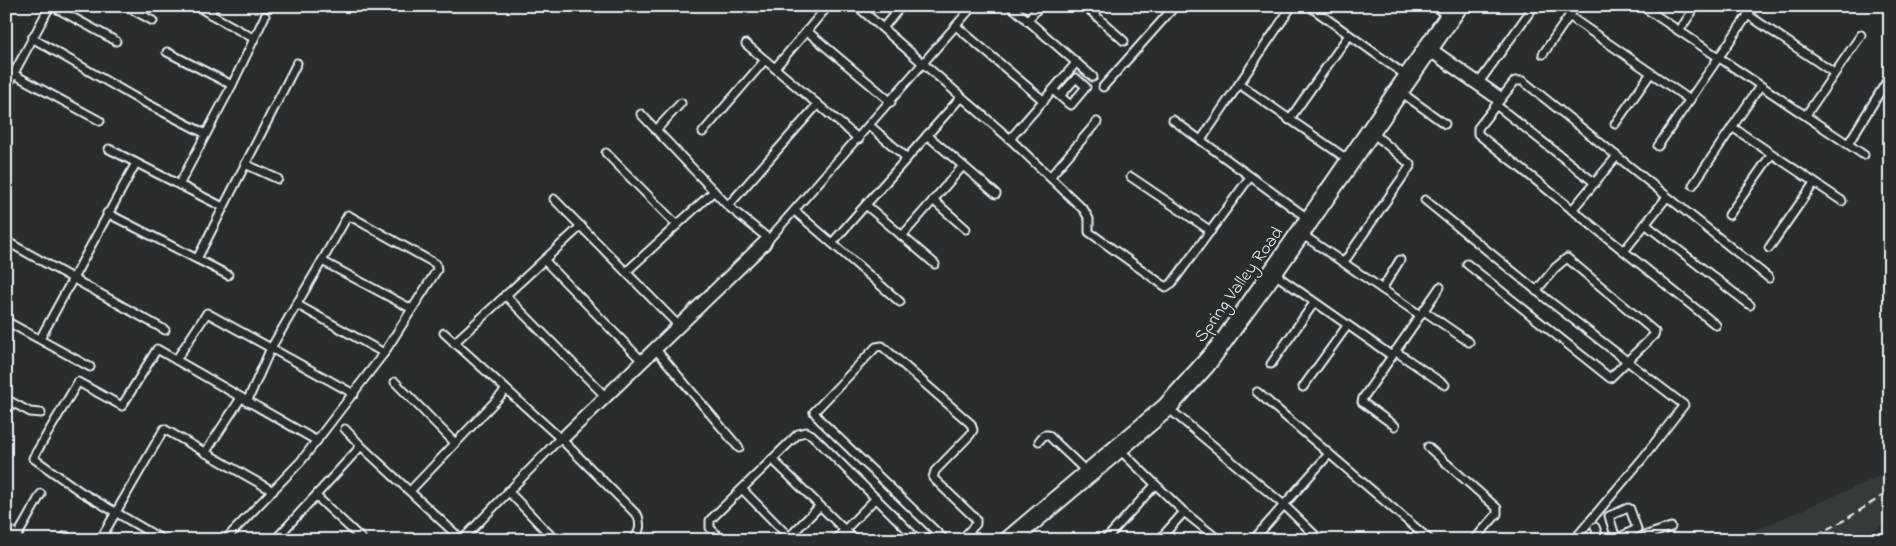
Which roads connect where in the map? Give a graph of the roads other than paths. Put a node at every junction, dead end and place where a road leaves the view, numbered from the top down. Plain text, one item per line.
1 (51, 6) edge
2 (126, 6) edge
3 (197, 6) edge
4 (214, 6) edge
5 (828, 6) edge
6 (857, 6) edge
7 (901, 6) edge
8 (974, 6) edge
9 (1011, 6) edge
10 (1040, 6) edge
11 (1085, 6) edge
12 (1175, 6) edge
13 (1292, 6) edge
14 (1309, 6) edge
15 (1434, 6) edge
16 (1463, 6) edge
17 (1534, 6) edge
18 (1576, 6) edge
19 (1642, 6) edge
20 (1696, 6) edge
21 (1754, 6) edge
22 (210, 14) junction
23 (1451, 14) edge
24 (1748, 15) junction
25 (265, 16) dead end
26 (1570, 16) junction
27 (1027, 21) junction
28 (153, 22) dead end
29 (956, 26) junction
30 (883, 28) junction
31 (807, 31) junction
32 (1679, 31) junction
33 (1349, 35) junction
34 (1861, 35) dead end
35 (32, 38) junction
36 (253, 38) junction
37 (116, 41) dead end
38 (1124, 41) dead end
39 (746, 44) dead end
40 (1432, 51) junction
41 (167, 52) dead end
42 (1543, 54) dead end
43 (1718, 58) junction
44 (765, 60) junction
45 (297, 63) dead end
46 (1076, 63) junction
47 (923, 64) junction
48 (775, 68) junction
49 (6, 70) edge
50 (1651, 73) junction
51 (1834, 73) junction
52 (14, 74) junction
53 (1890, 76) edge
54 (1092, 77) dead end
55 (1409, 77) junction
56 (1480, 81) junction
57 (1239, 84) junction
58 (232, 85) junction
59 (1760, 86) junction
60 (1104, 87) dead end
61 (6, 88) edge
62 (1054, 90) junction
63 (1402, 93) junction
64 (1060, 96) dead end
65 (961, 97) junction
66 (1690, 100) junction
67 (1044, 101) junction
68 (1499, 101) junction
69 (891, 102) junction
70 (681, 104) dead end
71 (818, 104) junction
72 (640, 114) dead end
73 (1806, 115) junction
74 (1173, 120) dead end
75 (1289, 120) junction
76 (100, 121) dead end
77 (1097, 122) dead end
78 (1445, 124) dead end
79 (1614, 124) dead end
80 (870, 126) junction
81 (1732, 127) junction
82 (656, 130) junction
83 (703, 132) dead end
84 (206, 134) junction
85 (1374, 134) junction
86 (927, 135) junction
87 (859, 138) junction
88 (1010, 139) junction
89 (1201, 140) junction
90 (1848, 144) junction
91 (1658, 146) dead end
92 (109, 148) dead end
93 (606, 153) dead end
94 (1771, 155) junction
95 (1864, 155) dead end
96 (1617, 156) junction
97 (907, 158) junction
98 (1347, 159) junction
99 (136, 163) junction
100 (246, 164) junction
101 (963, 166) junction
102 (1050, 177) junction
103 (1131, 177) dead end
104 (1250, 177) junction
105 (278, 178) dead end
106 (1595, 183) junction
107 (179, 184) junction
108 (1814, 184) junction
109 (1693, 185) dead end
110 (714, 191) junction
111 (996, 194) dead end
112 (1667, 197) junction
113 (554, 199) dead end
114 (933, 200) junction
115 (1424, 200) dead end
116 (1842, 201) dead end
117 (866, 205) junction
118 (728, 206) junction
119 (223, 207) junction
120 (1572, 210) junction
121 (795, 211) junction
122 (107, 212) junction
123 (1729, 214) dead end
124 (1309, 220) junction
125 (1645, 224) junction
126 (677, 225) junction
127 (581, 226) junction
128 (966, 229) dead end
129 (1211, 231) junction
130 (1303, 235) junction
131 (902, 236) junction
132 (769, 239) junction
133 (6, 241) edge
134 (832, 243) junction
135 (1769, 248) dead end
136 (1624, 251) junction
137 (197, 259) junction
138 (544, 260) junction
139 (1400, 260) dead end
140 (322, 261) junction
141 (1344, 262) junction
142 (935, 264) dead end
143 (1466, 264) dead end
144 (626, 272) junction
145 (228, 275) dead end
146 (1276, 275) junction
147 (73, 278) junction
148 (1769, 278) dead end
149 (1440, 287) dead end
150 (1382, 289) junction
151 (1536, 291) junction
152 (506, 295) junction
153 (900, 302) dead end
154 (1314, 303) junction
155 (296, 304) junction
156 (1750, 305) dead end
157 (412, 309) junction
158 (1422, 313) junction
159 (6, 321) edge
160 (1716, 325) dead end
161 (1348, 326) junction
162 (680, 327) junction
163 (165, 330) dead end
164 (444, 333) dead end
165 (40, 340) junction
166 (1469, 342) dead end
167 (454, 343) junction
168 (271, 348) junction
169 (658, 352) junction
170 (384, 353) junction
171 (1394, 354) junction
172 (176, 360) junction
173 (641, 360) junction
174 (1628, 362) junction
175 (1271, 364) dead end
176 (90, 367) dead end
177 (395, 382) dead end
178 (1445, 386) dead end
179 (1303, 387) dead end
180 (505, 391) junction
181 (1257, 392) dead end
182 (354, 394) junction
183 (606, 397) junction
184 (240, 398) junction
185 (6, 399) edge
186 (247, 402) junction
187 (1167, 407) junction
188 (41, 413) dead end
189 (1395, 426) dead end
190 (345, 429) dead end
191 (561, 439) junction
192 (1039, 440) dead end
193 (316, 441) junction
194 (456, 443) junction
195 (361, 446) junction
196 (1428, 447) dead end
197 (739, 448) dead end
198 (1122, 452) junction
199 (206, 453) junction
200 (1329, 454) junction
201 (772, 459) junction
202 (1086, 471) junction
203 (1155, 485) junction
204 (742, 489) junction
205 (273, 491) junction
206 (410, 491) junction
207 (508, 491) junction
208 (41, 494) dead end
209 (316, 496) junction
210 (876, 498) junction
211 (820, 506) junction
212 (1285, 506) junction
213 (116, 512) junction
214 (1184, 512) junction
215 (1665, 526) dead end
216 (1595, 527) dead end
217 (6, 528) edge
218 (845, 530) junction
219 (16, 537) edge
220 (1632, 537) edge
221 (791, 538) edge
222 (161, 539) edge
223 (1616, 539) edge
224 (100, 540) edge
225 (226, 540) edge
226 (275, 540) edge
227 (362, 540) edge
228 (462, 540) edge
229 (555, 540) edge
230 (633, 540) edge
231 (722, 540) edge
232 (835, 540) edge
233 (855, 540) edge
234 (918, 540) edge
235 (945, 540) edge
236 (961, 540) edge
237 (1003, 540) edge
238 (1016, 540) edge
239 (1105, 540) edge
240 (1159, 540) edge
241 (1219, 540) edge
242 (1253, 540) edge
243 (1320, 540) edge
244 (1430, 540) edge
245 (1474, 540) edge
246 (1574, 540) edge
247 (1600, 540) edge

1 - 35 street
1 - 37 street
2 - 28 street
3 - 22 street
4 - 22 street
5 - 31 street
6 - 30 street
7 - 30 street
8 - 29 street
9 - 27 street
10 - 27 street
11 - 38 street
12 - 60 street
13 - 57 street
14 - 33 street
15 - 23 street
16 - 23 street, Spring Valley Road
17 - 56 street
18 - 26 street
19 - 32 street
20 - 32 street
21 - 24 street
22 - 36 street
23 - 40 street, Spring Valley Road
23 - 55 street, Spring Valley Road
24 - 43 street
24 - 51 street
25 - 36 street
26 - 42 street
26 - 50 street
27 - 46 street
29 - 47 street
29 - 67 street
30 - 47 street
31 - 48 street
31 - 69 street
32 - 43 street
33 - 55 street
33 - 75 street
34 - 51 street
35 - 52 street
35 - 84 street
36 - 58 street
39 - 44 street
40 - 55 street, Spring Valley Road
40 - 56 street
40 - 68 street
41 - 58 street
43 - 59 street
43 - 66 street
44 - 48 street
44 - 83 street
45 - 100 street
46 - 54 street
46 - 62 street
47 - 65 street
47 - 69 street
48 - 71 street
49 - 52 street
50 - 66 street
50 - 79 street
51 - 73 street
52 - 61 street
52 - 76 street
53 - 90 street
55 - 63 street, Spring Valley Road
55 - 98 street, Spring Valley Road
56 - 68 street
57 - 75 street
57 - 89 street
58 - 84 street
59 - 73 street
59 - 81 street
62 - 64 street
62 - 67 street
63 - 78 street
63 - 85 street, Spring Valley Road
65 - 86 street
65 - 88 street
66 - 91 street
67 - 88 street
68 - 96 street
68 - 106 street
68 - 120 street
69 - 80 street
70 - 82 street
71 - 87 street
71 - 118 street
72 - 82 street
73 - 90 street
74 - 89 street
75 - 98 street
77 - 102 street
80 - 87 street
80 - 97 street
81 - 94 street
81 - 109 street
82 - 110 street
84 - 107 street
85 - 124 street, Spring Valley Road
85 - 141 street
86 - 97 street
86 - 101 street
87 - 121 street
88 - 102 street
89 - 104 street
90 - 95 street
92 - 99 street
93 - 126 street
94 - 108 street
94 - 123 street
96 - 106 street
96 - 112 street
97 - 117 street
98 - 124 street, Spring Valley Road
99 - 107 street
99 - 122 street
100 - 105 street
100 - 119 street
101 - 111 street
101 - 114 street
102 - 129 street
103 - 129 street
104 - 124 street
104 - 129 street
106 - 120 street
107 - 119 street
108 - 116 street
108 - 135 street
110 - 118 street
110 - 126 street
112 - 125 street
112 - 148 street
113 - 127 street
114 - 128 street
114 - 131 street
115 - 151 street
117 - 131 street
117 - 134 street
118 - 132 street
119 - 137 street
120 - 136 street
121 - 132 street
121 - 134 street
122 - 137 street
122 - 147 street
124 - 130 street, Spring Valley Road
124 - 187 street, Spring Valley Road
125 - 136 street
125 - 156 street
126 - 144 street
127 - 138 street
127 - 144 street
130 - 141 street
130 - 146 street, Spring Valley Road
131 - 142 street
132 - 162 street
133 - 147 street
134 - 153 street
136 - 160 street
137 - 145 street
138 - 152 street
138 - 173 street
139 - 150 street
140 - 155 street
140 - 157 street
140 - 157 street
141 - 150 street
143 - 174 street
144 - 162 street
146 - 154 street
146 - 187 street, Spring Valley Road
147 - 163 street
147 - 165 street
149 - 158 street
150 - 158 street
151 - 174 street
151 - 174 street
152 - 167 street
152 - 183 street
154 - 161 street
154 - 175 street
155 - 168 street
155 - 170 street
157 - 170 street
158 - 166 street
158 - 171 street
159 - 165 street
161 - 171 street
161 - 179 street
162 - 169 street
162 - 173 street
164 - 167 street
165 - 176 street
167 - 180 street
168 - 172 street
168 - 182 street
168 - 186 street
169 - 183 street
169 - 197 street
170 - 182 street
171 - 178 street
171 - 189 street
172 - 184 street
172 - 213 street
173 - 183 street
174 - 246 street
177 - 194 street
180 - 191 street
180 - 194 street
181 - 200 street
182 - 193 street
183 - 191 street
184 - 186 street
184 - 199 street
185 - 188 street
186 - 193 street
187 - 198 street, Spring Valley Road
187 - 202 street, Spring Valley Road
187 - 212 street
190 - 195 street
191 - 207 street
191 - 230 street
192 - 202 street
193 - 205 street
194 - 206 street
195 - 206 street
195 - 209 street
196 - 245 street
198 - 203 street
198 - 238 street, Spring Valley Road
199 - 205 street
199 - 213 street
200 - 212 street
200 - 244 street
201 - 204 street
201 - 210 street
201 - 211 street
202 - 237 street, Spring Valley Road
203 - 214 street
203 - 239 street
204 - 221 street
204 - 231 street
205 - 225 street
206 - 228 street
207 - 228 street
207 - 229 street
208 - 219 street
209 - 226 street
209 - 227 street
210 - 218 street
210 - 234 street
211 - 218 street
211 - 221 street
212 - 242 street
212 - 243 street
213 - 222 street
213 - 224 street
214 - 240 street
214 - 241 street
215 - 220 street
216 - 247 street
217 - 219 street
218 - 232 street
218 - 233 street
220 - 223 street
220 - 223 street
235 - 236 street

